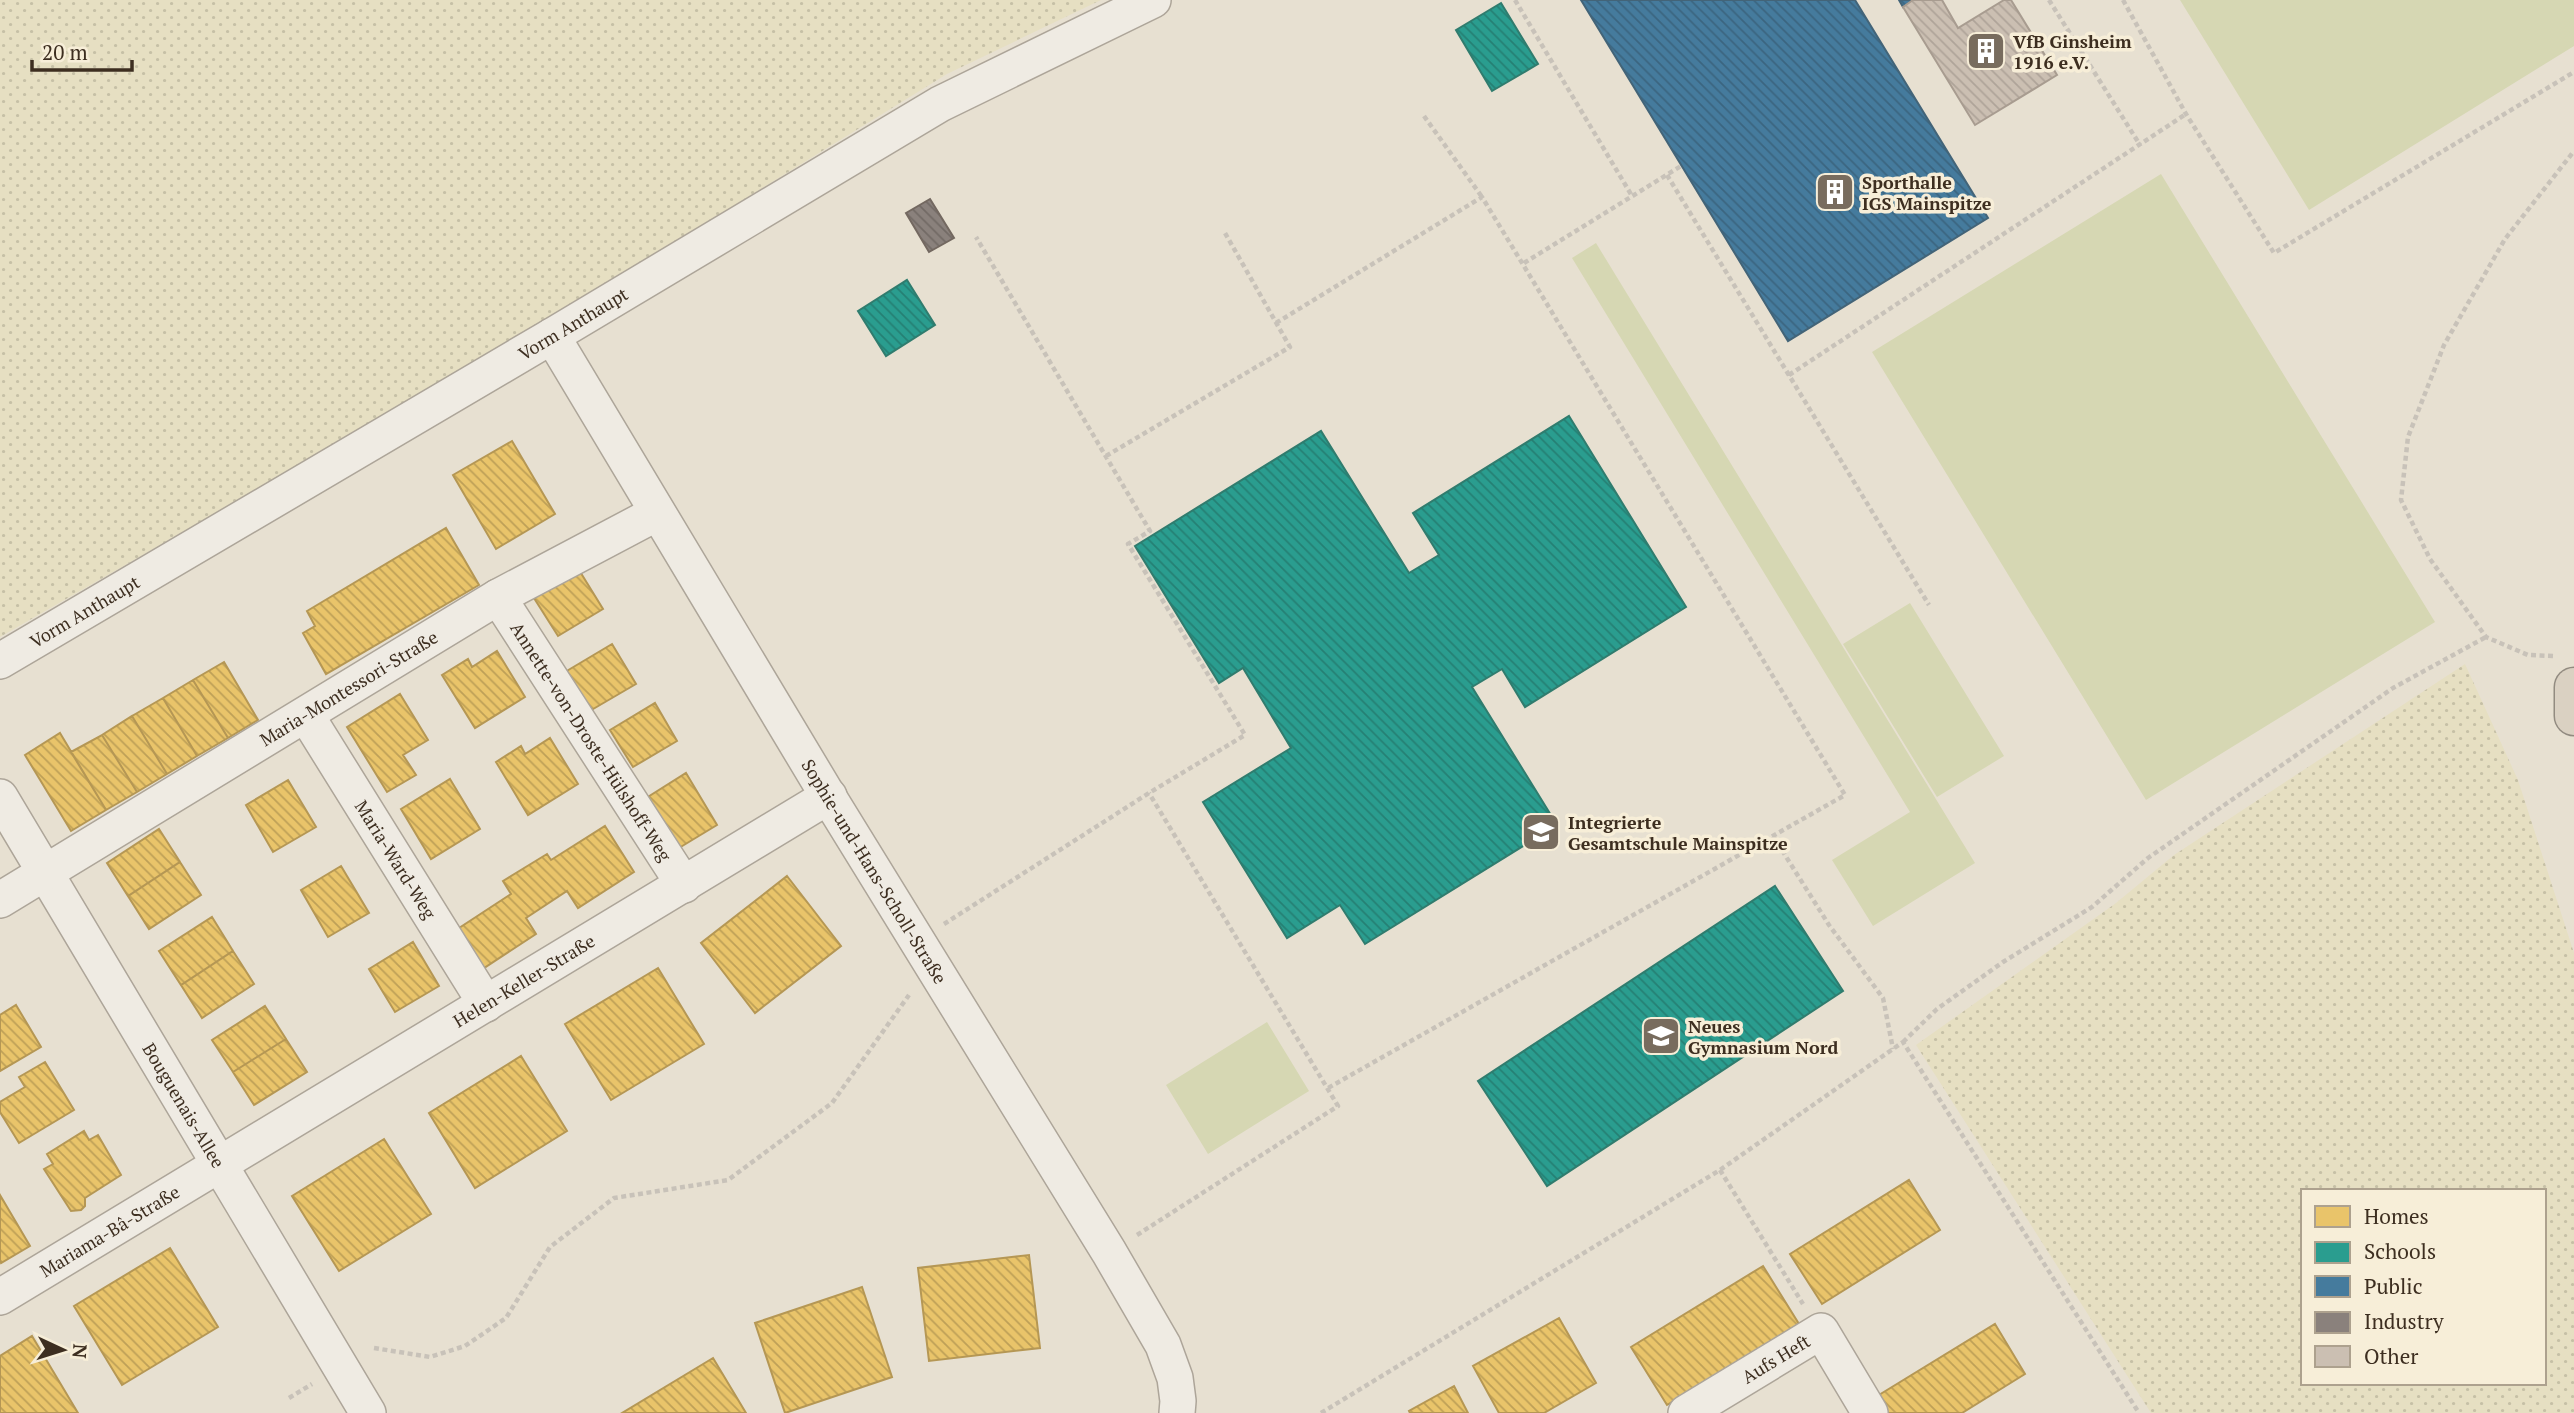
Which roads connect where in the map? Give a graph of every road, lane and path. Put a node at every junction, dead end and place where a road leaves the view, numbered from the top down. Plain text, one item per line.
1 (1153, 0) edge
2 (1515, 0) edge
3 (2049, 0) edge
4 (2123, 0) edge
5 (2574, 72) edge
6 (2186, 114) junction
7 (1424, 116) dead end
8 (2140, 145) junction
9 (2574, 151) edge
10 (1681, 166) dead end
11 (1667, 175) junction
12 (1632, 196) junction
13 (1482, 197) junction
14 (1225, 233) dead end
15 (976, 237) dead end
16 (1524, 263) junction
17 (1276, 323) junction
18 (552, 336) junction
19 (1789, 375) junction
20 (1106, 456) junction
21 (657, 513) junction
22 (498, 597) junction
23 (1929, 605) dead end
24 (2486, 637) junction
25 (0, 661) edge
26 (2568, 672) edge
27 (306, 715) junction
28 (2574, 716) edge
29 (1149, 793) junction
30 (829, 796) junction
31 (0, 797) edge
32 (1773, 836) junction
33 (45, 874) junction
34 (684, 886) junction
35 (0, 900) edge
36 (925, 952) junction
37 (486, 1004) junction
38 (1903, 1042) junction
39 (1893, 1049) junction
40 (1328, 1088) junction
41 (220, 1165) junction
42 (1720, 1170) junction
43 (1109, 1252) junction
44 (0, 1297) edge
45 (1821, 1331) junction
46 (374, 1348) dead end
47 (316, 1381) dead end
48 (289, 1398) dead end
49 (368, 1413) edge
50 (1177, 1413) edge
51 (1321, 1413) edge
52 (1686, 1413) edge
53 (1870, 1413) edge
54 (2139, 1413) edge

1 - 18 street, Vorm Anthaupt
2 - 12 path
3 - 8 path
4 - 6 path
5 - 6 path
6 - 8 path
7 - 13 path
8 - 19 path
9 - 24 path
10 - 11 path
11 - 12 path
11 - 19 path
12 - 16 path
13 - 16 path
13 - 17 path
14 - 17 path
15 - 20 path
16 - 32 path
17 - 20 path
18 - 21 street, Sophie-und-Hans-Scholl-Straße
18 - 25 street, Vorm Anthaupt
19 - 23 path
20 - 29 path
21 - 22 street, Maria-Montessori-Straße
21 - 30 street, Sophie-und-Hans-Scholl-Straße
22 - 27 street, Maria-Montessori-Straße
22 - 34 street, Annette-von-Droste-Hülshoff-Weg
24 - 26 path
24 - 38 path
26 - 28 highway
27 - 33 street, Maria-Montessori-Straße
27 - 37 street, Maria-Ward-Weg
29 - 36 path
29 - 40 path
30 - 34 street, Helen-Keller-Straße
30 - 36 street, Sophie-und-Hans-Scholl-Straße
31 - 33 street, Bouguenais-Allee
32 - 39 path
32 - 40 path
33 - 35 street
33 - 41 street, Bouguenais-Allee
34 - 37 street, Helen-Keller-Straße
36 - 43 street, Sophie-und-Hans-Scholl-Straße
36 - 46 path
37 - 41 street, Helen-Keller-Straße
38 - 39 path
38 - 54 path
39 - 42 path
40 - 43 path
41 - 44 street, Mariama-Bâ-Straße
41 - 49 street, Bouguenais-Allee
42 - 45 path
42 - 51 path
43 - 50 street, Sophie-und-Hans-Scholl-Straße
45 - 52 street, Aufs Heft
45 - 53 street, Aufs Heft
47 - 48 path

